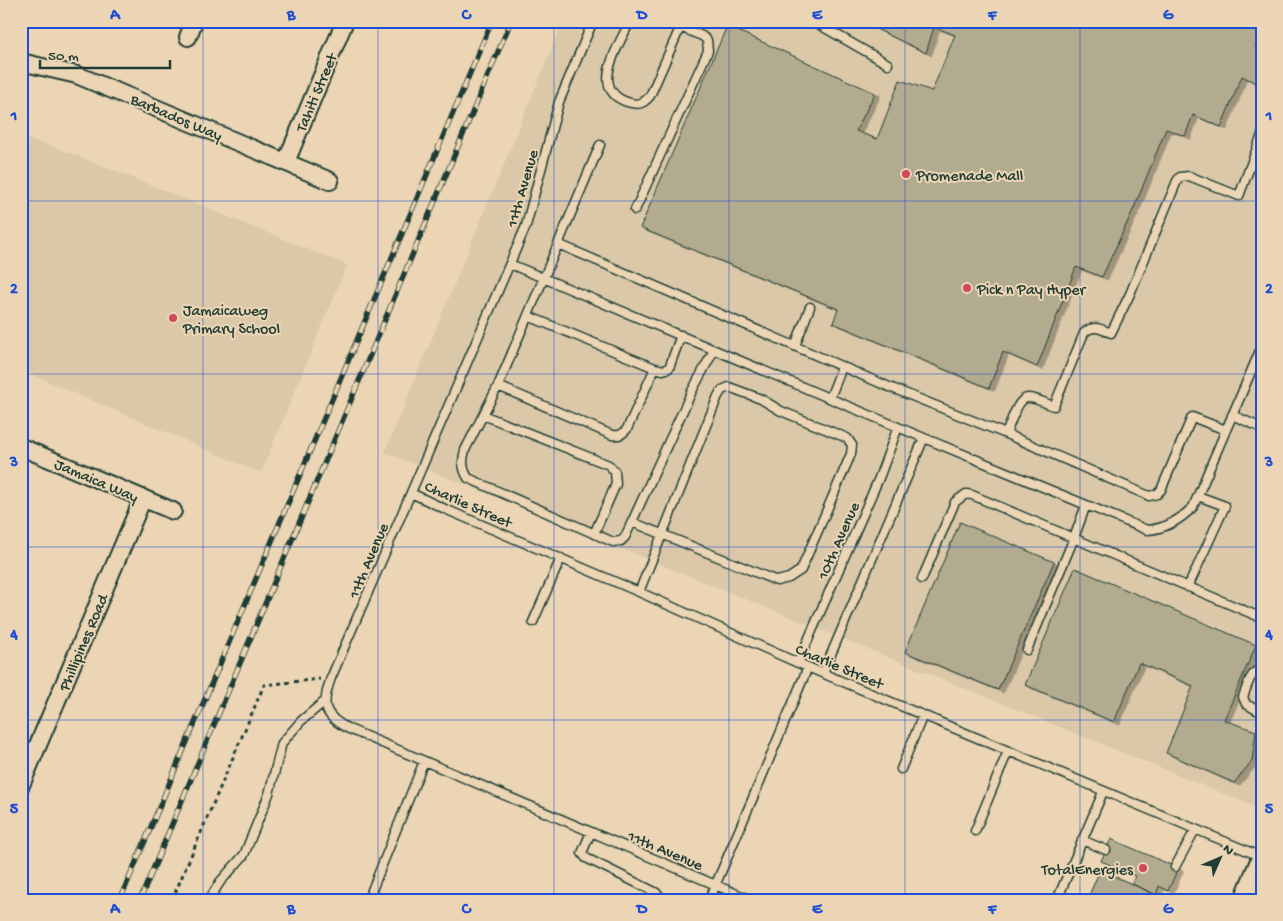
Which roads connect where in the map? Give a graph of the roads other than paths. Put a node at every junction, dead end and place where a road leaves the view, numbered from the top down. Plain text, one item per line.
1 (194, 21) edge
2 (344, 21) edge
3 (593, 21) edge
4 (630, 21) edge
5 (816, 22) edge
6 (681, 24) edge
7 (188, 37) road end
8 (21, 62) edge
9 (888, 64) dead end
10 (1262, 135) edge
11 (600, 145) dead end
12 (286, 162) junction
13 (330, 181) dead end
14 (635, 210) dead end
15 (558, 244) junction
16 (510, 264) junction
17 (543, 279) junction
18 (810, 307) dead end
19 (528, 316) junction
20 (681, 335) junction
21 (795, 346) junction
22 (1262, 346) edge
23 (714, 350) junction
24 (842, 367) junction
25 (655, 368) junction
26 (498, 386) junction
27 (830, 398) junction
28 (483, 415) junction
29 (1232, 415) junction
30 (898, 427) junction
31 (1262, 428) edge
32 (1226, 430) junction
33 (1006, 434) junction
34 (924, 438) junction
35 (21, 447) edge
36 (411, 493) junction
37 (1198, 496) junction
38 (143, 498) junction
39 (1086, 506) junction
40 (173, 511) dead end
41 (632, 522) junction
42 (594, 534) junction
43 (663, 536) junction
44 (1074, 538) junction
45 (561, 558) junction
46 (922, 579) dead end
47 (1188, 587) junction
48 (640, 592) junction
49 (1262, 618) edge
50 (533, 622) dead end
51 (1027, 650) dead end
52 (798, 663) junction
53 (808, 667) junction
54 (1262, 669) edge
55 (824, 673) junction
56 (325, 701) junction
57 (1262, 713) edge
58 (923, 715) junction
59 (1008, 752) junction
60 (424, 761) junction
61 (902, 769) dead end
62 (21, 785) edge
63 (1103, 792) junction
64 (1195, 830) junction
65 (974, 831) dead end
66 (592, 832) junction
67 (1082, 840) junction
68 (1106, 850) dead end
69 (1262, 857) edge
70 (1262, 861) edge
71 (1175, 867) dead end
72 (716, 885) junction
73 (209, 900) edge
74 (368, 900) edge
75 (661, 900) edge
76 (709, 900) edge
77 (751, 900) edge
78 (1057, 900) edge
79 (1246, 900) edge

1 - 7 street
2 - 12 street, Tahiti Street
3 - 16 lane, 11th Avenue
4 - 6 lane
5 - 9 lane
6 - 14 lane
8 - 12 street, Barbados Way
10 - 33 lane
11 - 15 lane
12 - 13 street, Barbados Way
15 - 17 lane
15 - 21 lane
16 - 17 lane
16 - 36 lane, 11th Avenue
17 - 19 lane
17 - 20 lane
18 - 21 lane
19 - 25 lane
19 - 26 lane
20 - 23 lane
20 - 25 lane
21 - 24 lane
22 - 29 lane
23 - 27 lane
23 - 41 lane
24 - 27 lane
24 - 33 lane
25 - 26 lane
26 - 28 lane
27 - 30 lane
28 - 42 lane
28 - 42 lane
29 - 31 lane
29 - 32 lane
30 - 34 lane
30 - 52 lane, 10th Avenue
32 - 33 lane
32 - 37 lane
34 - 39 lane
34 - 55 lane
35 - 38 street, Jamaica Way
36 - 45 lane, Charlie Street
36 - 56 lane, 11th Avenue
37 - 39 lane
37 - 47 lane
38 - 40 street, Jamaica Way
38 - 62 street, Phillipines Road
39 - 44 lane
41 - 42 lane
41 - 43 lane
43 - 43 lane
43 - 48 lane
44 - 46 lane
44 - 47 lane
44 - 51 lane
45 - 48 lane, Charlie Street
45 - 50 lane
47 - 49 lane
48 - 52 lane, Charlie Street
52 - 53 lane, Charlie Street
53 - 55 lane, Charlie Street
53 - 72 lane
54 - 57 lane
55 - 58 lane, Charlie Street
56 - 60 lane, 11th Avenue
56 - 73 lane
58 - 59 lane, Charlie Street
58 - 61 lane
59 - 63 lane, Charlie Street
59 - 65 lane
60 - 66 lane, 11th Avenue
60 - 74 lane
63 - 64 lane, Charlie Street
63 - 67 lane
64 - 69 lane, Charlie Street
64 - 71 lane
66 - 72 lane, 11th Avenue
66 - 75 lane
67 - 68 lane
67 - 78 lane
70 - 79 main road
72 - 76 lane
72 - 77 lane, 11th Avenue

